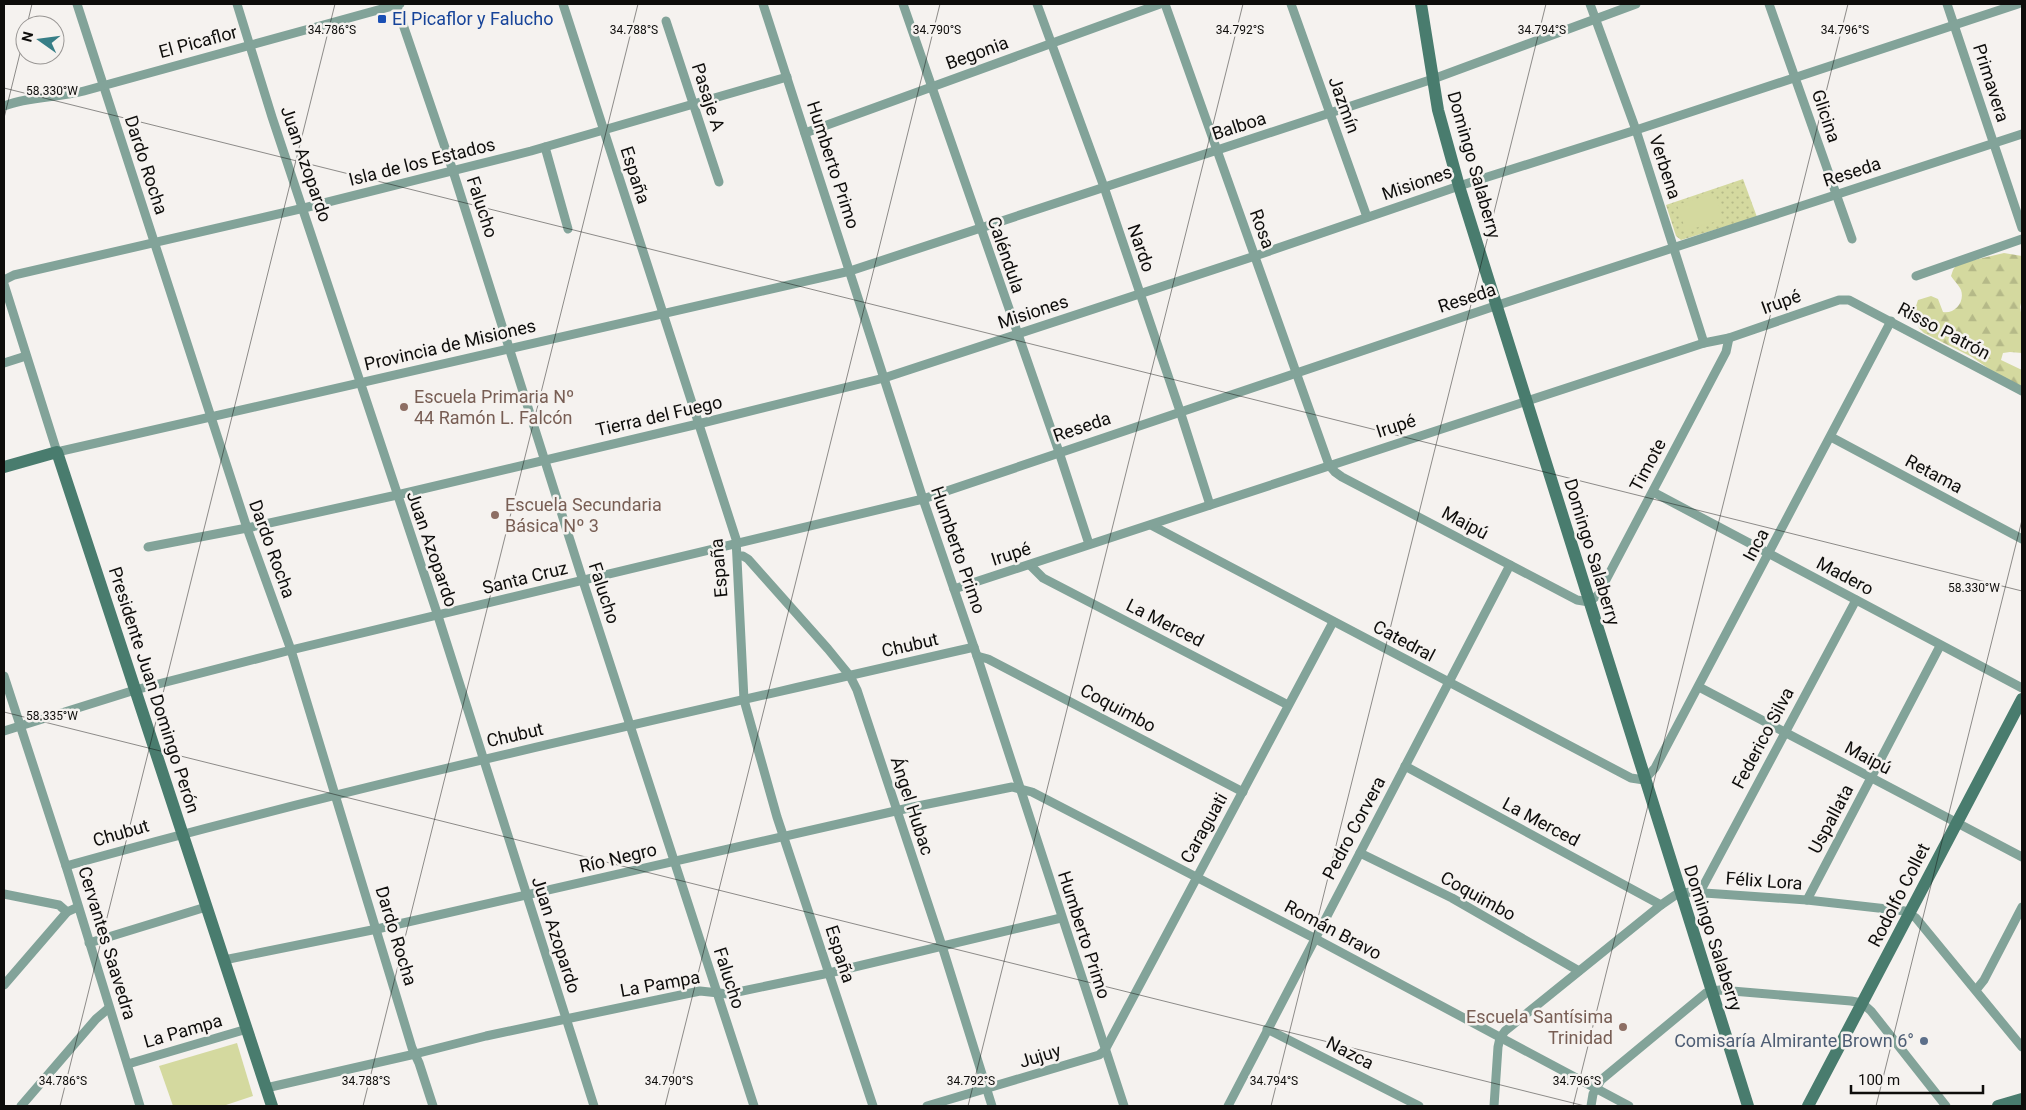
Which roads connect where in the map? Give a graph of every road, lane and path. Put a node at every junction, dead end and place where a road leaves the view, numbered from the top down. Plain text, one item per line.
1 (77, 4) edge
2 (237, 4) edge
3 (397, 4) edge
4 (563, 4) edge
5 (763, 4) edge
6 (903, 4) edge
7 (1037, 4) edge
8 (1160, 4) edge
9 (1165, 4) edge
10 (1291, 4) edge
11 (1421, 4) edge
12 (1590, 4) edge
13 (1636, 4) edge
14 (1769, 4) edge
15 (1947, 4) edge
16 (2018, 4) edge
17 (1595, 18) junction
18 (666, 21) dead end
19 (1955, 25) junction
20 (1051, 43) junction
21 (250, 44) junction
22 (787, 77) junction
23 (1795, 77) junction
24 (1433, 79) junction
25 (104, 86) junction
26 (931, 87) junction
27 (693, 105) junction
28 (4, 106) edge
29 (1330, 113) junction
30 (603, 130) junction
31 (1636, 130) junction
32 (805, 133) junction
33 (2022, 134) edge
34 (1994, 144) junction
35 (545, 147) junction
36 (1217, 150) junction
37 (453, 171) junction
38 (718, 182) dead end
39 (1459, 186) junction
40 (1104, 187) junction
41 (1836, 194) junction
42 (304, 208) junction
43 (1367, 217) junction
44 (980, 228) junction
45 (2022, 228) edge
46 (568, 229) dead end
47 (2022, 239) edge
48 (1852, 240) dead end
49 (154, 243) junction
50 (1674, 248) junction
51 (1255, 256) junction
52 (850, 271) junction
53 (1916, 276) dead end
54 (4, 280) edge
55 (4, 284) edge
56 (1139, 294) junction
57 (1850, 300) joint
58 (1498, 305) junction
59 (662, 314) junction
60 (1891, 321) junction
61 (1017, 334) junction
62 (1729, 338) junction
63 (1704, 343) junction
64 (510, 348) junction
65 (26, 356) junction
66 (4, 363) edge
67 (1296, 372) junction
68 (884, 378) junction
69 (361, 382) junction
70 (2022, 391) edge
71 (1528, 401) junction
72 (1180, 411) junction
73 (210, 418) junction
74 (698, 424) junction
75 (1831, 437) junction
76 (57, 452) junction
77 (1059, 452) junction
78 (546, 460) junction
79 (1329, 465) junction
80 (4, 467) edge
81 (1653, 492) junction
82 (397, 495) junction
83 (923, 499) junction
84 (1210, 505) junction
85 (1151, 525) junction
86 (246, 528) junction
87 (2022, 539) edge
88 (1089, 544) junction
89 (736, 545) junction
90 (148, 547) dead end
91 (1769, 554) junction
92 (738, 556) junction
93 (1030, 565) junction
94 (1510, 565) junction
95 (583, 581) junction
96 (954, 589) junction
97 (1856, 600) junction
98 (1590, 602) junction
99 (438, 616) junction
100 (1333, 622) junction
101 (1940, 646) junction
102 (974, 647) junction
103 (291, 650) junction
104 (977, 656) junction
105 (4, 676) edge
106 (850, 676) junction
107 (1449, 683) junction
108 (1698, 688) junction
109 (2022, 688) edge
110 (135, 690) junction
111 (2022, 699) edge
112 (744, 700) junction
113 (1288, 705) junction
114 (20, 726) junction
115 (630, 726) junction
116 (4, 731) edge
117 (1785, 733) junction
118 (482, 759) junction
119 (1405, 766) junction
120 (1871, 778) junction
121 (1644, 780) junction
122 (1020, 788) junction
123 (1243, 792) junction
124 (336, 795) junction
125 (896, 811) junction
126 (1956, 822) junction
127 (183, 833) junction
128 (784, 837) junction
129 (1360, 853) junction
130 (2022, 857) edge
131 (674, 862) junction
132 (66, 866) junction
133 (1196, 877) junction
134 (1681, 892) junction
135 (1700, 892) junction
136 (4, 894) edge
137 (526, 896) junction
138 (1807, 900) junction
139 (1661, 905) junction
140 (206, 906) junction
141 (78, 907) junction
142 (2022, 908) edge
143 (67, 912) junction
144 (1910, 914) junction
145 (1061, 918) junction
146 (377, 929) junction
147 (1314, 938) junction
148 (89, 943) junction
149 (942, 946) junction
150 (224, 960) junction
151 (1579, 971) junction
152 (829, 973) junction
153 (4, 985) edge
154 (1712, 990) junction
155 (1976, 990) junction
156 (717, 992) junction
157 (1862, 1003) junction
158 (109, 1008) junction
159 (566, 1019) junction
160 (1267, 1029) junction
161 (247, 1030) junction
162 (1500, 1038) junction
163 (2022, 1047) edge
164 (1104, 1050) junction
165 (415, 1054) junction
166 (128, 1064) junction
167 (266, 1088) junction
168 (1595, 1088) junction
169 (987, 1089) junction
170 (2022, 1099) edge
171 (21, 1106) edge
172 (139, 1106) edge
173 (272, 1106) edge
174 (433, 1106) edge
175 (594, 1106) edge
176 (754, 1106) edge
177 (874, 1106) edge
178 (927, 1106) edge
179 (992, 1106) edge
180 (1124, 1106) edge
181 (1228, 1106) edge
182 (1419, 1106) edge
183 (1494, 1106) edge
184 (1591, 1106) edge
185 (1629, 1106) edge
186 (1748, 1106) edge
187 (1808, 1106) edge
188 (1946, 1106) edge
189 (1998, 1106) edge

1 - 25 street, Dardo Rocha
2 - 21 street, Juan Azopardo
3 - 21 street, El Picaflor
3 - 37 street, Falucho
4 - 30 street, España
5 - 22 street, Humberto Primo
6 - 26 street, Caléndula
7 - 20 street, Nardo
8 - 20 street, Begonia
9 - 36 street, Rosa
10 - 29 street, Jazmín
11 - 24 street, Domingo Salaberry
12 - 17 street, Verbena
13 - 17 street, Balboa
14 - 23 street, Glicina
15 - 19 street, Primavera
16 - 19 street, Misiones
17 - 24 street, Balboa
17 - 31 street, Verbena
18 - 27 street, Pasaje A
19 - 23 street, Misiones
19 - 34 street, Primavera
20 - 26 street, Begonia
20 - 40 street, Nardo
21 - 25 street, El Picaflor
21 - 42 street, Juan Azopardo
22 - 27 street, Isla de los Estados
22 - 32 street, Humberto Primo
23 - 31 street, Misiones
23 - 41 street, Glicina
24 - 29 street, Balboa
24 - 39 street, Domingo Salaberry
25 - 28 street, El Picaflor
25 - 49 street, Dardo Rocha
26 - 32 street, Begonia
26 - 44 street, Caléndula
27 - 30 street, Isla de los Estados
27 - 38 street, Pasaje A
29 - 36 street, Balboa
29 - 43 street, Jazmín
30 - 35 street, Isla de los Estados
30 - 59 street, España
31 - 39 street, Misiones
31 - 50 street, Verbena
32 - 52 street, Humberto Primo
33 - 34 street, Reseda
34 - 41 street, Reseda
34 - 45 street, Primavera
35 - 37 street, Isla de los Estados
35 - 46 street
36 - 40 street, Balboa
36 - 51 street, Rosa
37 - 42 street, Isla de los Estados
37 - 64 street, Falucho
39 - 43 street, Misiones
39 - 58 street, Domingo Salaberry
40 - 44 street, Balboa
40 - 56 street, Nardo
41 - 48 street, Glicina
41 - 50 street, Reseda
42 - 49 street, Isla de los Estados
42 - 69 street, Juan Azopardo
43 - 51 street, Misiones
44 - 52 street, Balboa
44 - 61 street, Caléndula
47 - 53 street
49 - 54 street, Isla de los Estados
49 - 73 street, Dardo Rocha
50 - 58 street, Reseda
50 - 63 street, Verbena
51 - 56 street, Misiones
51 - 67 street, Rosa
52 - 59 street, Provincia de Misiones
52 - 68 street, Humberto Primo
55 - 65 street, Presidente Juan Domingo Perón
56 - 61 street, Misiones
56 - 72 street, Nardo
57 - 60 street, Risso Patrón
57 - 62 street, Irupé
58 - 67 street, Reseda
58 - 71 street, Domingo Salaberry
59 - 64 street, Provincia de Misiones
59 - 74 street, España
60 - 70 street, Risso Patrón
60 - 75 street, Inca
61 - 68 street, Misiones
61 - 77 street, Caléndula
62 - 63 street, Irupé
62 - 81 street, Timote
63 - 71 street, Irupé
64 - 69 street, Provincia de Misiones
64 - 78 street, Falucho
65 - 66 street
65 - 76 street, Presidente Juan Domingo Perón
67 - 72 street, Reseda
67 - 79 street, Rosa
68 - 74 street, Tierra del Fuego
68 - 83 street, Humberto Primo
69 - 73 street, Provincia de Misiones
69 - 82 street, Juan Azopardo
71 - 79 street, Irupé
71 - 98 street, Domingo Salaberry
72 - 77 street, Reseda
72 - 84 street, Nardo
73 - 76 street, Provincia de Misiones
73 - 86 street, Dardo Rocha
74 - 78 street, Tierra del Fuego
74 - 89 street, España
75 - 87 street, Retama
75 - 91 street, Inca
76 - 80 street
76 - 110 street, Presidente Juan Domingo Perón
77 - 83 street, Reseda
77 - 88 street, Caléndula
78 - 82 street, Tierra del Fuego
78 - 95 street, Falucho
79 - 84 street, Irupé
79 - 94 street, Maipú
81 - 91 street, Madero
81 - 98 street, Timote
82 - 86 street, Tierra del Fuego
82 - 99 street, Juan Azopardo
83 - 89 street, Santa Cruz
83 - 96 street, Humberto Primo
84 - 85 street, Irupé
85 - 88 street, Irupé
85 - 100 street, Catedral
86 - 90 street, Tierra del Fuego
86 - 103 street, Dardo Rocha
88 - 93 street, Irupé
89 - 92 street, España
89 - 95 street, Santa Cruz
91 - 97 street, Madero
91 - 108 street, Inca
92 - 106 street, Ángel Hubac
92 - 112 street, España
93 - 96 street, Irupé
93 - 113 street, La Merced
94 - 98 street, Maipú
94 - 107 street, Pedro Corvera
95 - 99 street, Santa Cruz
95 - 115 street, Falucho
96 - 102 street, Humberto Primo
97 - 101 street, Madero
97 - 117 street, Federico Silva
98 - 121 street, Domingo Salaberry
99 - 103 street, Santa Cruz
99 - 118 street, Juan Azopardo
100 - 107 street, Catedral
100 - 113 street, Caraguati
101 - 109 street, Madero
101 - 120 street, Uspallata
102 - 104 street, Humberto Primo
102 - 106 street, Chubut
103 - 110 street, Santa Cruz
103 - 124 street, Dardo Rocha
104 - 122 street, Humberto Primo
104 - 123 street, Coquimbo
105 - 114 street, Cervantes Saavedra
106 - 112 street, Chubut
106 - 125 street, Ángel Hubac
107 - 119 street, Pedro Corvera
107 - 121 street, Catedral
108 - 117 street, Maipú
108 - 121 street, Inca
110 - 114 street, Santa Cruz
110 - 127 street, Presidente Juan Domingo Perón
111 - 126 street, Rodolfo Collet
112 - 115 street, Chubut
112 - 128 street, España
113 - 123 street, Caraguati
114 - 116 street, Santa Cruz
114 - 132 street, Cervantes Saavedra
115 - 118 street, Chubut
115 - 131 street, Falucho
117 - 120 street, Maipú
117 - 135 street, Federico Silva
118 - 124 street, Chubut
118 - 137 street, Juan Azopardo
119 - 129 street, Pedro Corvera
119 - 139 street, La Merced
120 - 126 street, Maipú
120 - 138 street, Uspallata
121 - 134 street, Domingo Salaberry
122 - 125 street, Río Negro
122 - 133 street, Román Bravo
122 - 145 street, Humberto Primo
123 - 133 street, Caraguati
124 - 127 street, Chubut
124 - 146 street, Dardo Rocha
125 - 128 street, Río Negro
125 - 149 street, Ángel Hubac
126 - 130 street, Maipú
126 - 144 street, Rodolfo Collet
127 - 132 street, Chubut
127 - 140 street, Presidente Juan Domingo Perón
128 - 131 street, Río Negro
128 - 152 street, España
129 - 147 street, Pedro Corvera
129 - 151 street, Coquimbo
131 - 137 street, Río Negro
131 - 156 street, Falucho
132 - 141 street, Cervantes Saavedra
133 - 147 street, Román Bravo
133 - 164 street, Caraguati
134 - 135 street, Félix Lora
134 - 139 street
134 - 154 street, Domingo Salaberry
135 - 138 street, Félix Lora
136 - 143 street
137 - 146 street, Río Negro
137 - 159 street, Juan Azopardo
138 - 144 street, Félix Lora
139 - 151 street
140 - 148 street
140 - 150 street, Presidente Juan Domingo Perón
141 - 143 street
141 - 148 street, Cervantes Saavedra
142 - 155 street
143 - 153 street
144 - 155 street
144 - 157 street, Rodolfo Collet
145 - 149 street, La Pampa
145 - 164 street, Humberto Primo
146 - 150 street, Río Negro
146 - 165 street, Dardo Rocha
147 - 160 street, Pedro Corvera
147 - 162 street, Román Bravo
148 - 158 street, Cervantes Saavedra
149 - 152 street, La Pampa
149 - 169 street, Ángel Hubac
150 - 161 street, Presidente Juan Domingo Perón
151 - 162 street
152 - 156 street, La Pampa
152 - 177 street, España
154 - 157 street
154 - 168 street
154 - 186 street, Domingo Salaberry
155 - 163 street
156 - 159 street, La Pampa
156 - 176 street, Falucho
157 - 187 street, Rodolfo Collet
157 - 188 street
158 - 166 street, Cervantes Saavedra
158 - 171 street
159 - 165 street, La Pampa
159 - 175 street, Juan Azopardo
160 - 181 street, Pedro Corvera
160 - 182 street, Nazca
161 - 166 street, La Pampa
161 - 167 street, Presidente Juan Domingo Perón
162 - 168 street, Román Bravo
162 - 183 street
164 - 169 street, Jujuy
164 - 180 street, Humberto Primo
165 - 167 street, La Pampa
165 - 174 street, Dardo Rocha
166 - 172 street, Cervantes Saavedra
167 - 173 street, Presidente Juan Domingo Perón
168 - 184 street
168 - 185 street, Román Bravo
169 - 178 street, Jujuy
169 - 179 street, Ángel Hubac
170 - 189 street

